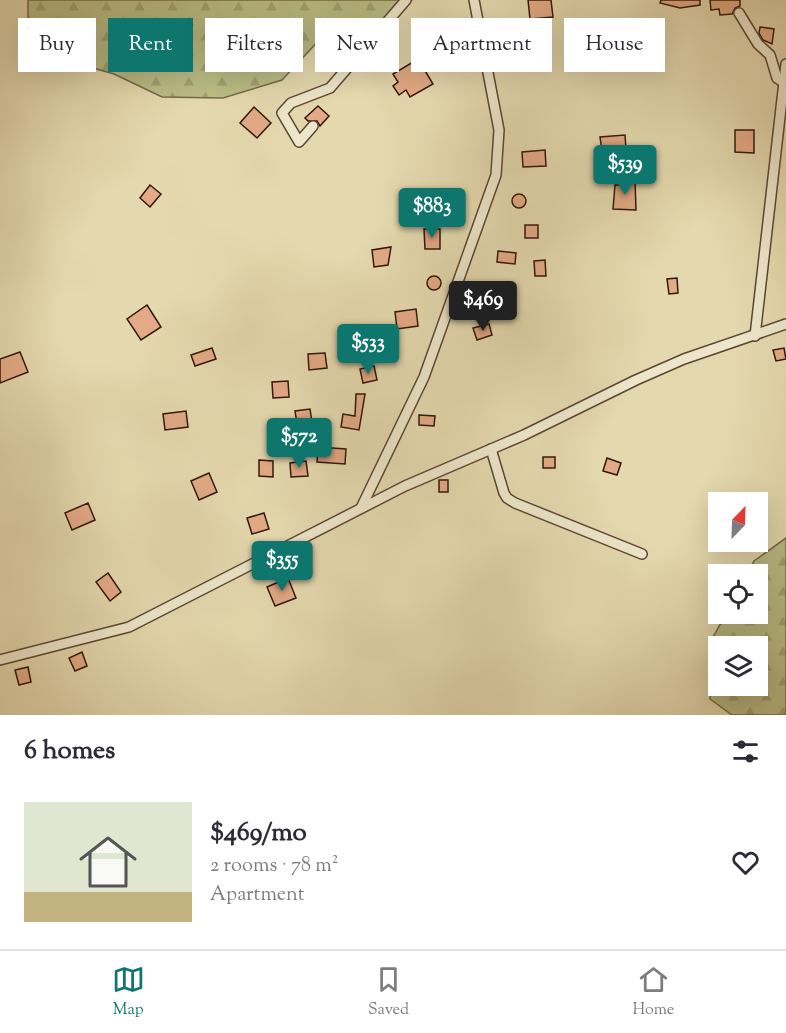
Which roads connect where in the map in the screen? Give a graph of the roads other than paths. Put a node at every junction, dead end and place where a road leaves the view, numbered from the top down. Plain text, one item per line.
1 (406, 0) edge
2 (474, 0) edge
3 (739, 13) dead end
4 (786, 64) edge
5 (783, 82) junction
6 (313, 126) dead end
7 (786, 324) edge
8 (754, 336) junction
9 (491, 449) junction
10 (361, 508) junction
11 (642, 554) dead end
12 (0, 660) edge

1 - 6 street
2 - 10 street
3 - 5 street
4 - 5 street
5 - 8 street
7 - 8 street
8 - 9 street
9 - 10 street
9 - 11 street
10 - 12 street

